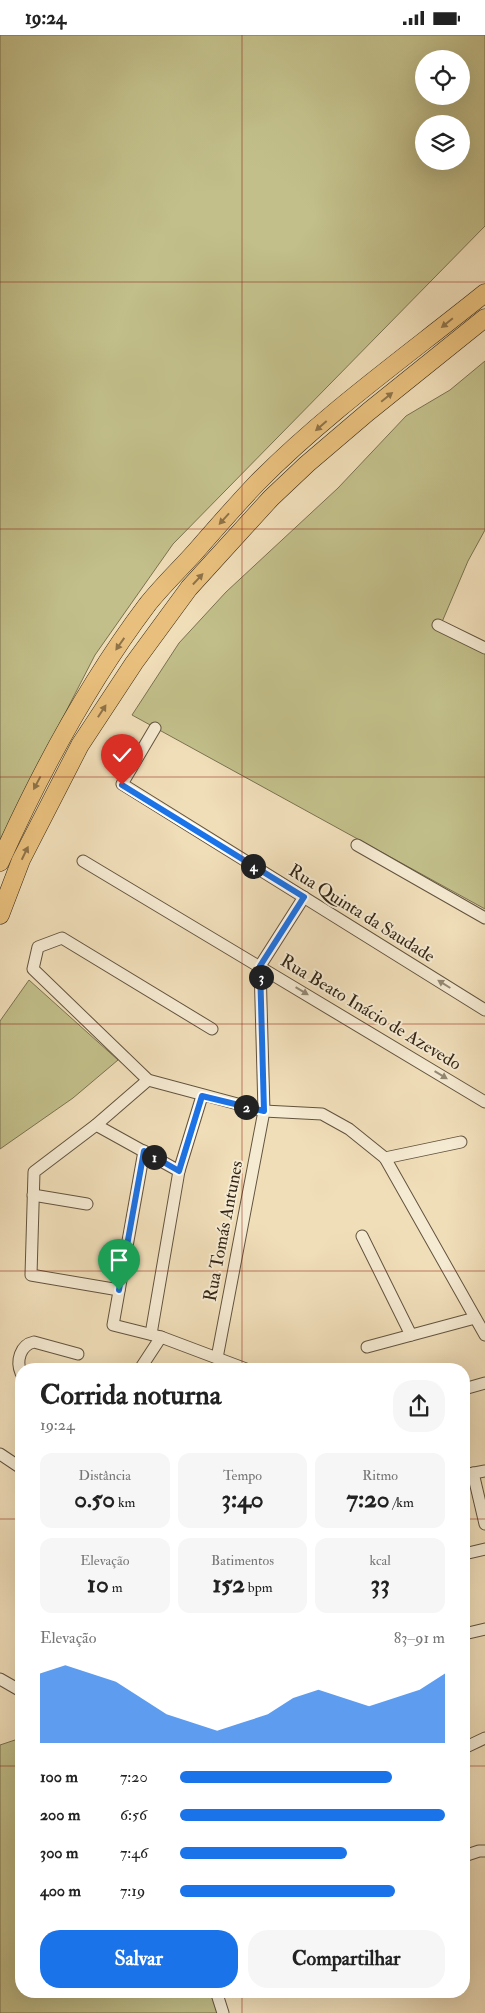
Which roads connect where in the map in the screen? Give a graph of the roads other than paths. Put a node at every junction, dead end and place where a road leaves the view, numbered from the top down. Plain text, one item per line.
1 (485, 293) edge
2 (485, 318) edge
3 (438, 625) dead end
4 (485, 648) edge
5 (155, 728) dead end
6 (357, 845) dead end
7 (83, 861) dead end
8 (0, 862) edge
9 (304, 897) junction
10 (0, 915) edge
11 (485, 917) edge
12 (260, 966) junction
13 (485, 1010) edge
14 (212, 1029) dead end
15 (148, 1080) junction
16 (202, 1096) junction
17 (485, 1102) edge
18 (264, 1111) junction
19 (96, 1125) junction
20 (461, 1142) dead end
21 (144, 1151) junction
22 (385, 1158) junction
23 (179, 1171) junction
24 (33, 1195) junction
25 (87, 1204) dead end
26 (362, 1236) dead end
27 (119, 1290) junction
28 (475, 1317) junction
29 (411, 1335) junction
30 (485, 1335) edge
31 (156, 1336) junction
32 (367, 1347) dead end
33 (78, 1354) dead end
34 (217, 1358) junction
35 (19, 1363) edge
36 (143, 1363) edge
37 (230, 1363) edge
38 (485, 1383) edge
39 (470, 1387) edge
40 (0, 1454) edge
41 (15, 1464) edge
42 (485, 1471) edge
43 (470, 1474) edge
44 (470, 1480) edge
45 (485, 1524) edge
46 (485, 1549) edge
47 (470, 1553) edge
48 (485, 1629) edge
49 (470, 1633) edge
50 (0, 1679) edge
51 (15, 1688) edge
52 (485, 1737) edge
53 (470, 1744) edge
54 (485, 1851) edge
55 (470, 1854) edge
56 (218, 1998) edge
57 (223, 2013) edge

1 -> 8 highway
10 -> 2 highway
3 - 4 street
5 - 9 street, Rua Quinta da Saudade
6 - 11 street
7 - 12 street, Rua Beato Inácio de Azevedo
9 - 12 street
13 -> 9 street, Rua Quinta da Saudade
12 -> 17 street, Rua Beato Inácio de Azevedo
12 - 18 street, Rua Tomás Antunes
14 - 15 street
15 - 16 street
15 - 19 street
16 - 18 street
16 - 23 street
18 - 22 street
18 - 34 street, Rua Tomás Antunes
19 - 21 street
19 - 24 street
20 - 22 street
21 - 23 street
21 - 27 street
22 - 28 street
23 - 31 street
24 - 25 street
24 - 27 street
26 - 29 street
27 - 31 street
28 - 29 street
28 - 30 street
29 - 32 street
31 - 34 street
31 - 36 street
33 - 35 street
34 - 37 street
38 - 39 street
40 - 41 street
42 - 43 street
44 - 45 street
46 - 47 street
48 - 49 street
50 - 51 street
52 - 53 street
54 - 55 street
56 - 57 street

